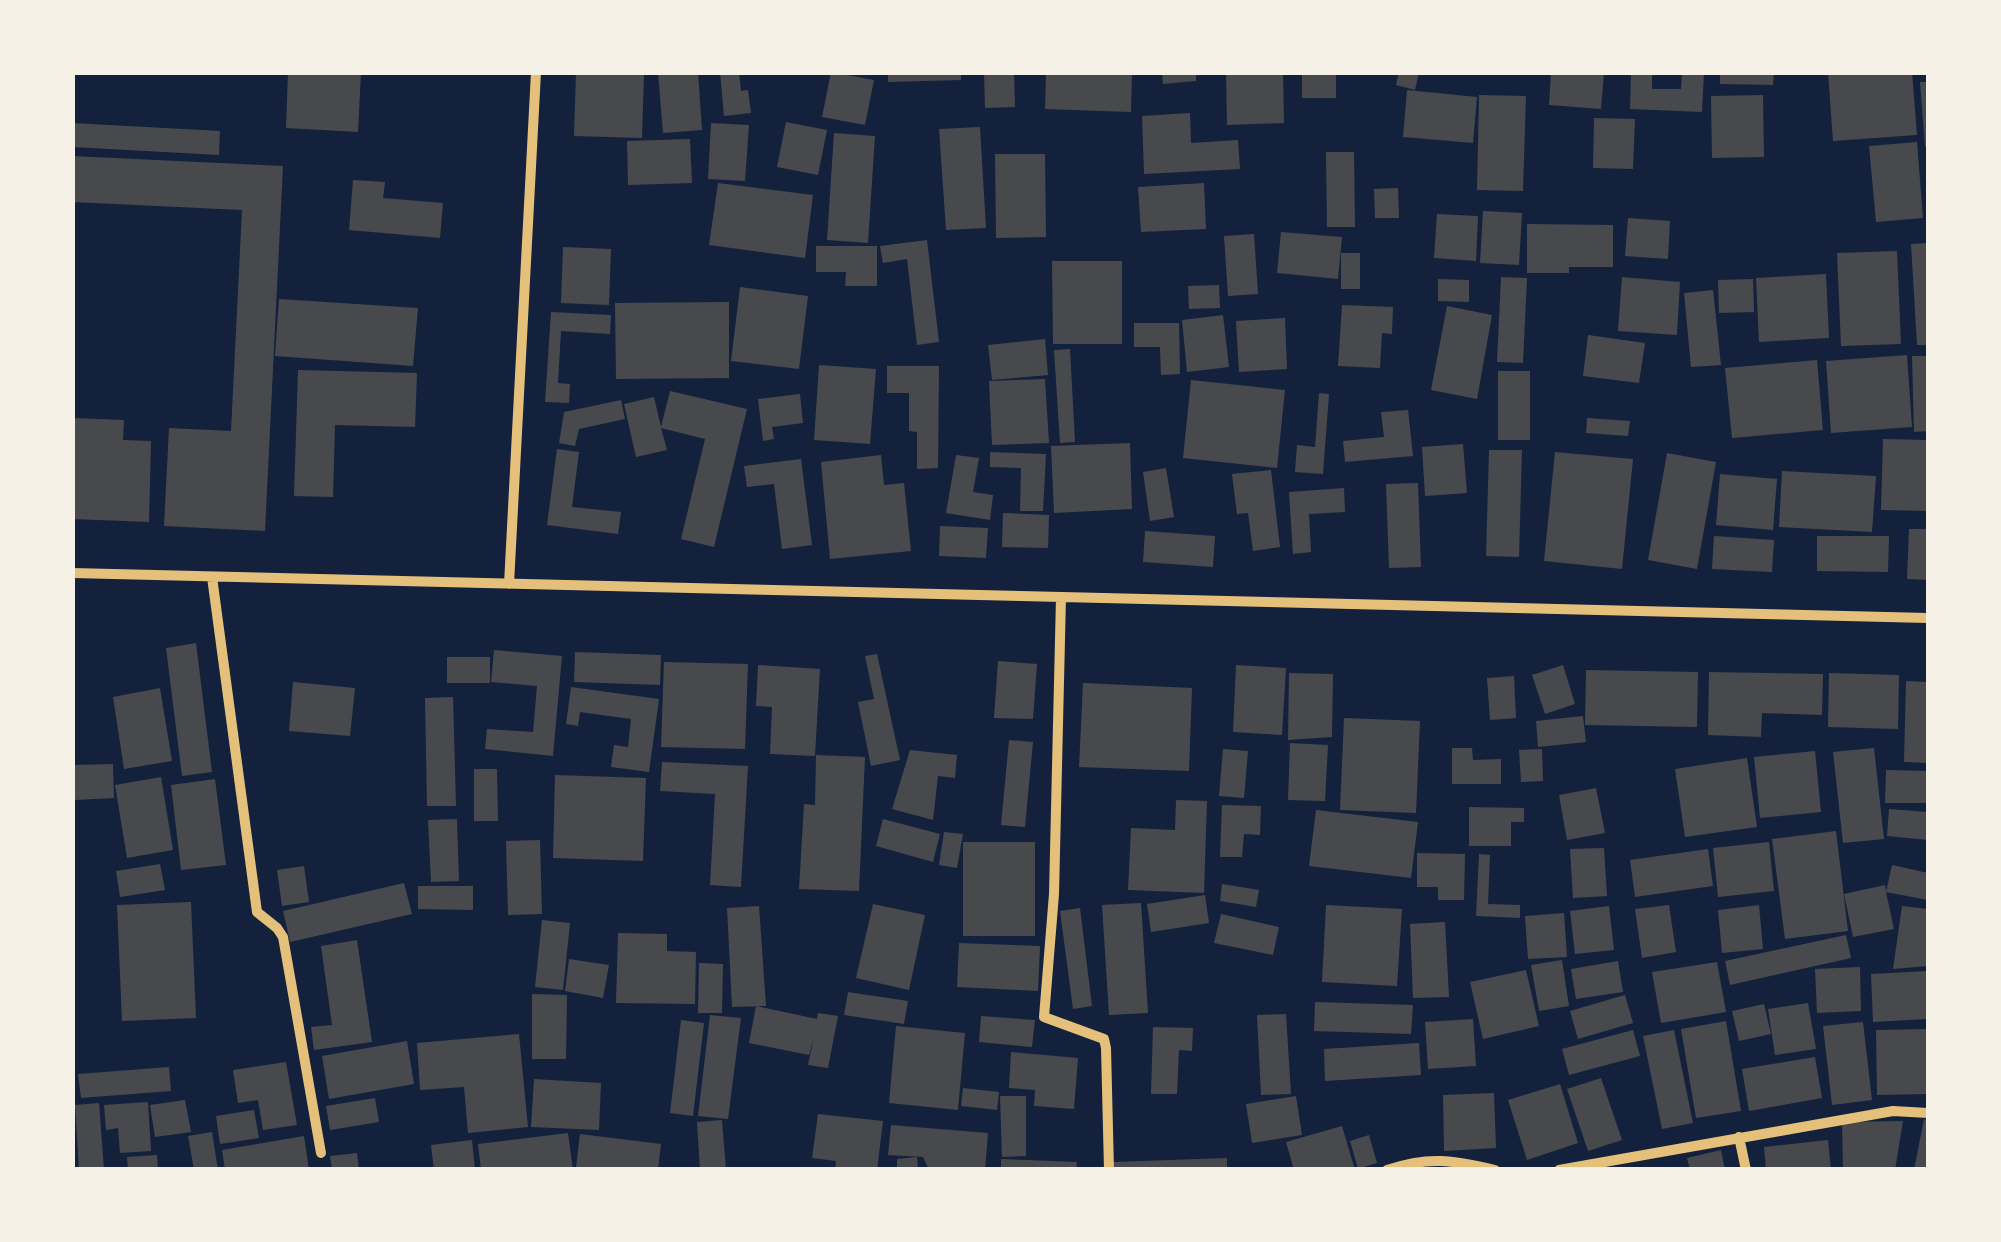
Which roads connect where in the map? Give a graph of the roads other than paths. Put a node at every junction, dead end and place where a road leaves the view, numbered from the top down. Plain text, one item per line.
1 (536, 72) edge
2 (72, 573) edge
3 (212, 577) junction
4 (509, 584) junction
5 (1061, 597) junction
6 (1928, 618) edge
7 (1928, 1113) edge
8 (1739, 1137) junction
9 (321, 1153) dead end
10 (1109, 1170) edge
11 (1387, 1170) edge
12 (1495, 1170) edge
13 (1559, 1170) edge
14 (1746, 1170) edge

1 - 4 street
2 - 3 street
3 - 4 street
3 - 9 street
4 - 5 street
5 - 6 street
5 - 10 street
7 - 8 street
8 - 13 street
8 - 14 street
11 - 12 street

